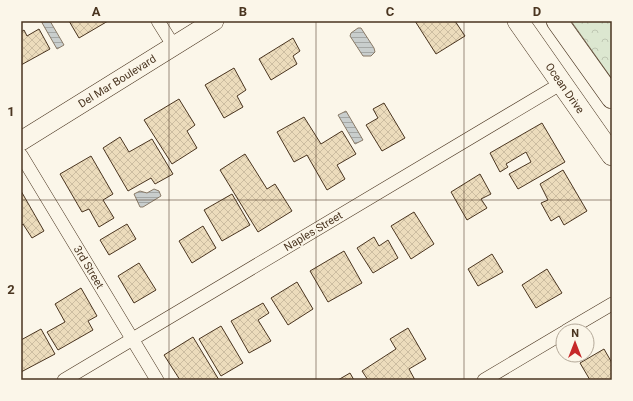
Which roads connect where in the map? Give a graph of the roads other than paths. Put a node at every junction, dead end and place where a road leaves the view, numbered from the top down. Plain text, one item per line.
1 (158, 21) edge
2 (214, 21) edge
3 (518, 21) edge
4 (556, 21) edge
5 (172, 45) junction
6 (562, 83) junction
7 (612, 98) edge
8 (21, 141) edge
9 (21, 155) edge
10 (612, 155) edge
11 (612, 304) edge
12 (580, 323) edge
13 (555, 338) edge
14 (132, 339) junction
15 (64, 380) edge
16 (157, 380) edge
17 (484, 380) edge

1 - 5 street
2 - 5 street, Del Mar Boulevard
3 - 6 main road, Ocean Drive
4 - 7 main road
5 - 8 street, Del Mar Boulevard
6 - 10 main road, Ocean Drive
6 - 14 street, Naples Street
9 - 14 street, 3rd Street
11 - 12 street
13 - 17 street
14 - 15 street, Naples Street
14 - 16 street, 3rd Street

